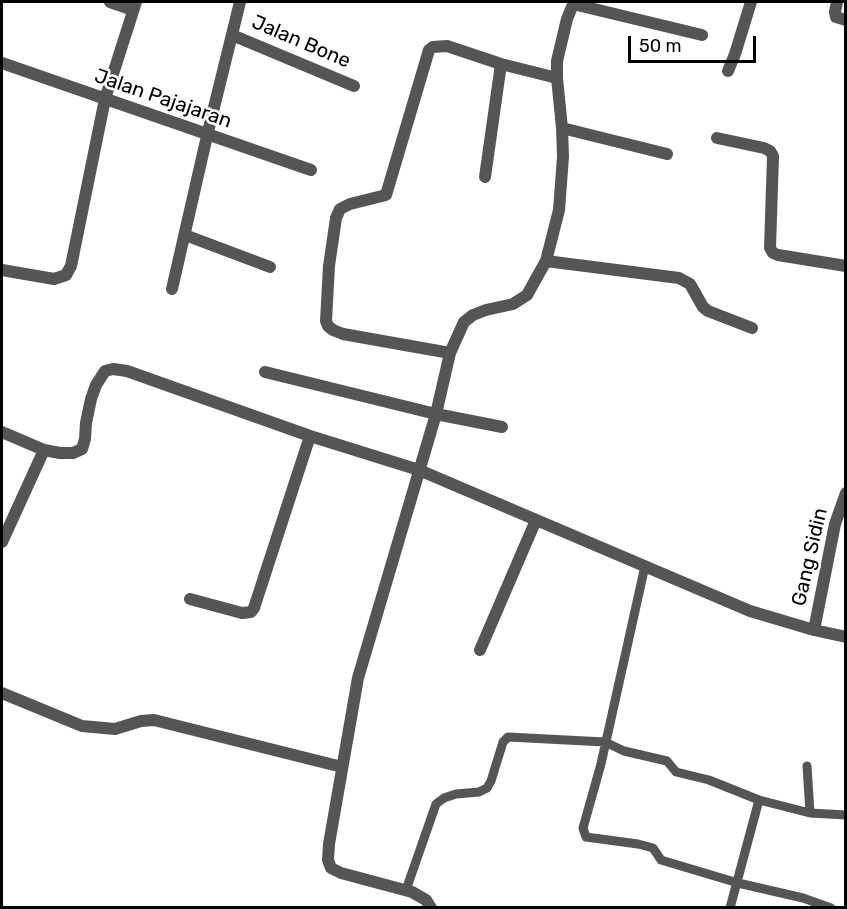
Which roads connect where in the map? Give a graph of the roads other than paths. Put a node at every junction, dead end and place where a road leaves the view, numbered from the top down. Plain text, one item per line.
1 (110, 2) edge
2 (240, 2) edge
3 (751, 2) edge
4 (837, 2) edge
5 (573, 3) edge
6 (134, 6) edge
7 (846, 20) edge
8 (232, 34) junction
9 (702, 36) dead end
10 (501, 64) junction
11 (2, 65) edge
12 (728, 71) dead end
13 (557, 78) junction
14 (354, 86) dead end
15 (105, 99) junction
16 (562, 128) junction
17 (207, 136) junction
18 (717, 138) dead end
19 (667, 154) dead end
20 (311, 170) dead end
21 (485, 177) dead end
22 (185, 235) junction
23 (546, 261) junction
24 (270, 267) dead end
25 (846, 267) edge
26 (2, 270) edge
27 (172, 289) dead end
28 (752, 328) dead end
29 (450, 353) junction
30 (265, 372) dead end
31 (436, 414) junction
32 (502, 427) dead end
33 (2, 432) edge
34 (310, 436) junction
35 (44, 450) junction
36 (419, 470) junction
37 (846, 493) edge
38 (536, 520) junction
39 (2, 542) edge
40 (645, 566) junction
41 (190, 599) dead end
42 (814, 630) junction
43 (846, 637) edge
44 (480, 650) dead end
45 (2, 693) edge
46 (606, 742) junction
47 (807, 766) dead end
48 (342, 767) junction
49 (759, 800) junction
50 (810, 813) junction
51 (846, 815) edge
52 (738, 883) junction
53 (406, 890) junction
54 (431, 908) edge
55 (730, 908) edge
56 (831, 908) edge

1 - 6 street
2 - 8 street
3 - 12 street
4 - 7 street
5 - 9 street
5 - 13 street
6 - 15 street
8 - 14 street, Jalan Bone
8 - 17 street
10 - 13 street
10 - 21 street
10 - 29 street
11 - 15 street, Jalan Pajajaran
13 - 16 street
15 - 17 street, Jalan Pajajaran
15 - 26 street
16 - 19 street
16 - 23 street
17 - 20 street, Jalan Pajajaran
17 - 22 street
18 - 25 street
22 - 24 street
22 - 27 street
23 - 28 street
23 - 29 street
29 - 31 street
30 - 31 street
31 - 32 street
31 - 36 street
33 - 35 street
34 - 35 street
34 - 36 street
34 - 41 street
35 - 39 street
36 - 38 street
36 - 48 street
37 - 42 street, Gang Sidin
38 - 40 street
38 - 44 street
40 - 42 street
40 - 46 lane
42 - 43 street
45 - 48 street
46 - 49 lane
46 - 52 lane
46 - 53 lane
47 - 50 lane
48 - 53 street
49 - 50 lane
49 - 52 lane
50 - 51 lane
52 - 55 lane
52 - 56 lane
53 - 54 street

